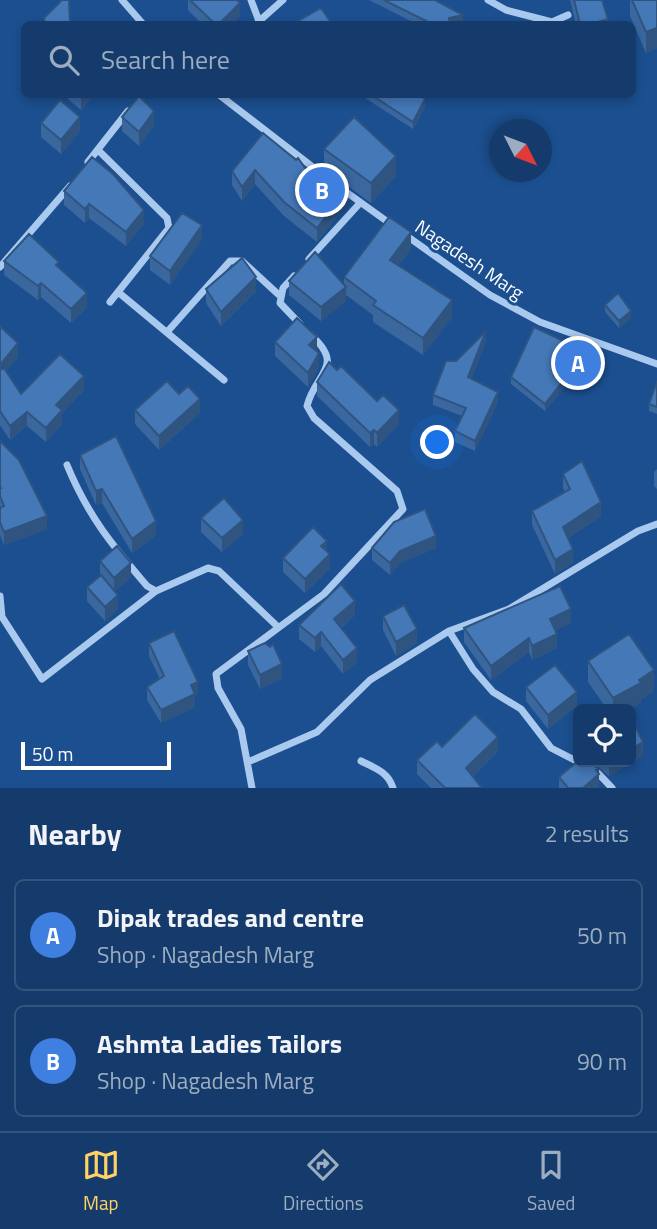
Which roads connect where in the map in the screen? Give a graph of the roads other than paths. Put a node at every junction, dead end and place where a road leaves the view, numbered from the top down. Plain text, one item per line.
1 (121, 0) edge
2 (251, 0) edge
3 (283, 0) edge
4 (488, 0) edge
5 (568, 15) dead end
6 (140, 21) edge
7 (257, 21) edge
8 (260, 21) edge
9 (548, 21) edge
10 (554, 21) edge
11 (223, 98) edge
12 (135, 104) edge
13 (98, 150) junction
14 (83, 168) edge
15 (76, 178) edge
16 (327, 178) edge
17 (338, 186) edge
18 (360, 203) junction
19 (306, 263) edge
20 (0, 267) edge
21 (296, 273) edge
22 (118, 292) junction
23 (279, 295) junction
24 (110, 302) dead end
25 (168, 331) junction
26 (657, 364) edge
27 (224, 380) dead end
28 (67, 465) dead end
29 (657, 524) edge
30 (156, 591) junction
31 (0, 596) edge
32 (277, 626) junction
33 (449, 631) junction
34 (361, 761) dead end
35 (247, 762) junction
36 (252, 788) edge
37 (393, 788) edge
38 (612, 788) edge

1 - 6 street
2 - 7 street
3 - 8 street
4 - 9 street
5 - 10 street
11 - 16 street
12 - 13 street
13 - 14 street
13 - 22 street
15 - 20 street
17 - 18 street, Nagadesh Marg
18 - 19 street
18 - 26 street, Nagadesh Marg
21 - 23 street
22 - 24 street
22 - 25 street
23 - 25 street
23 - 32 street
25 - 27 street
28 - 30 street
29 - 33 street
30 - 31 street
30 - 32 street
32 - 35 street
33 - 35 street
33 - 38 street
34 - 37 street
35 - 36 street

